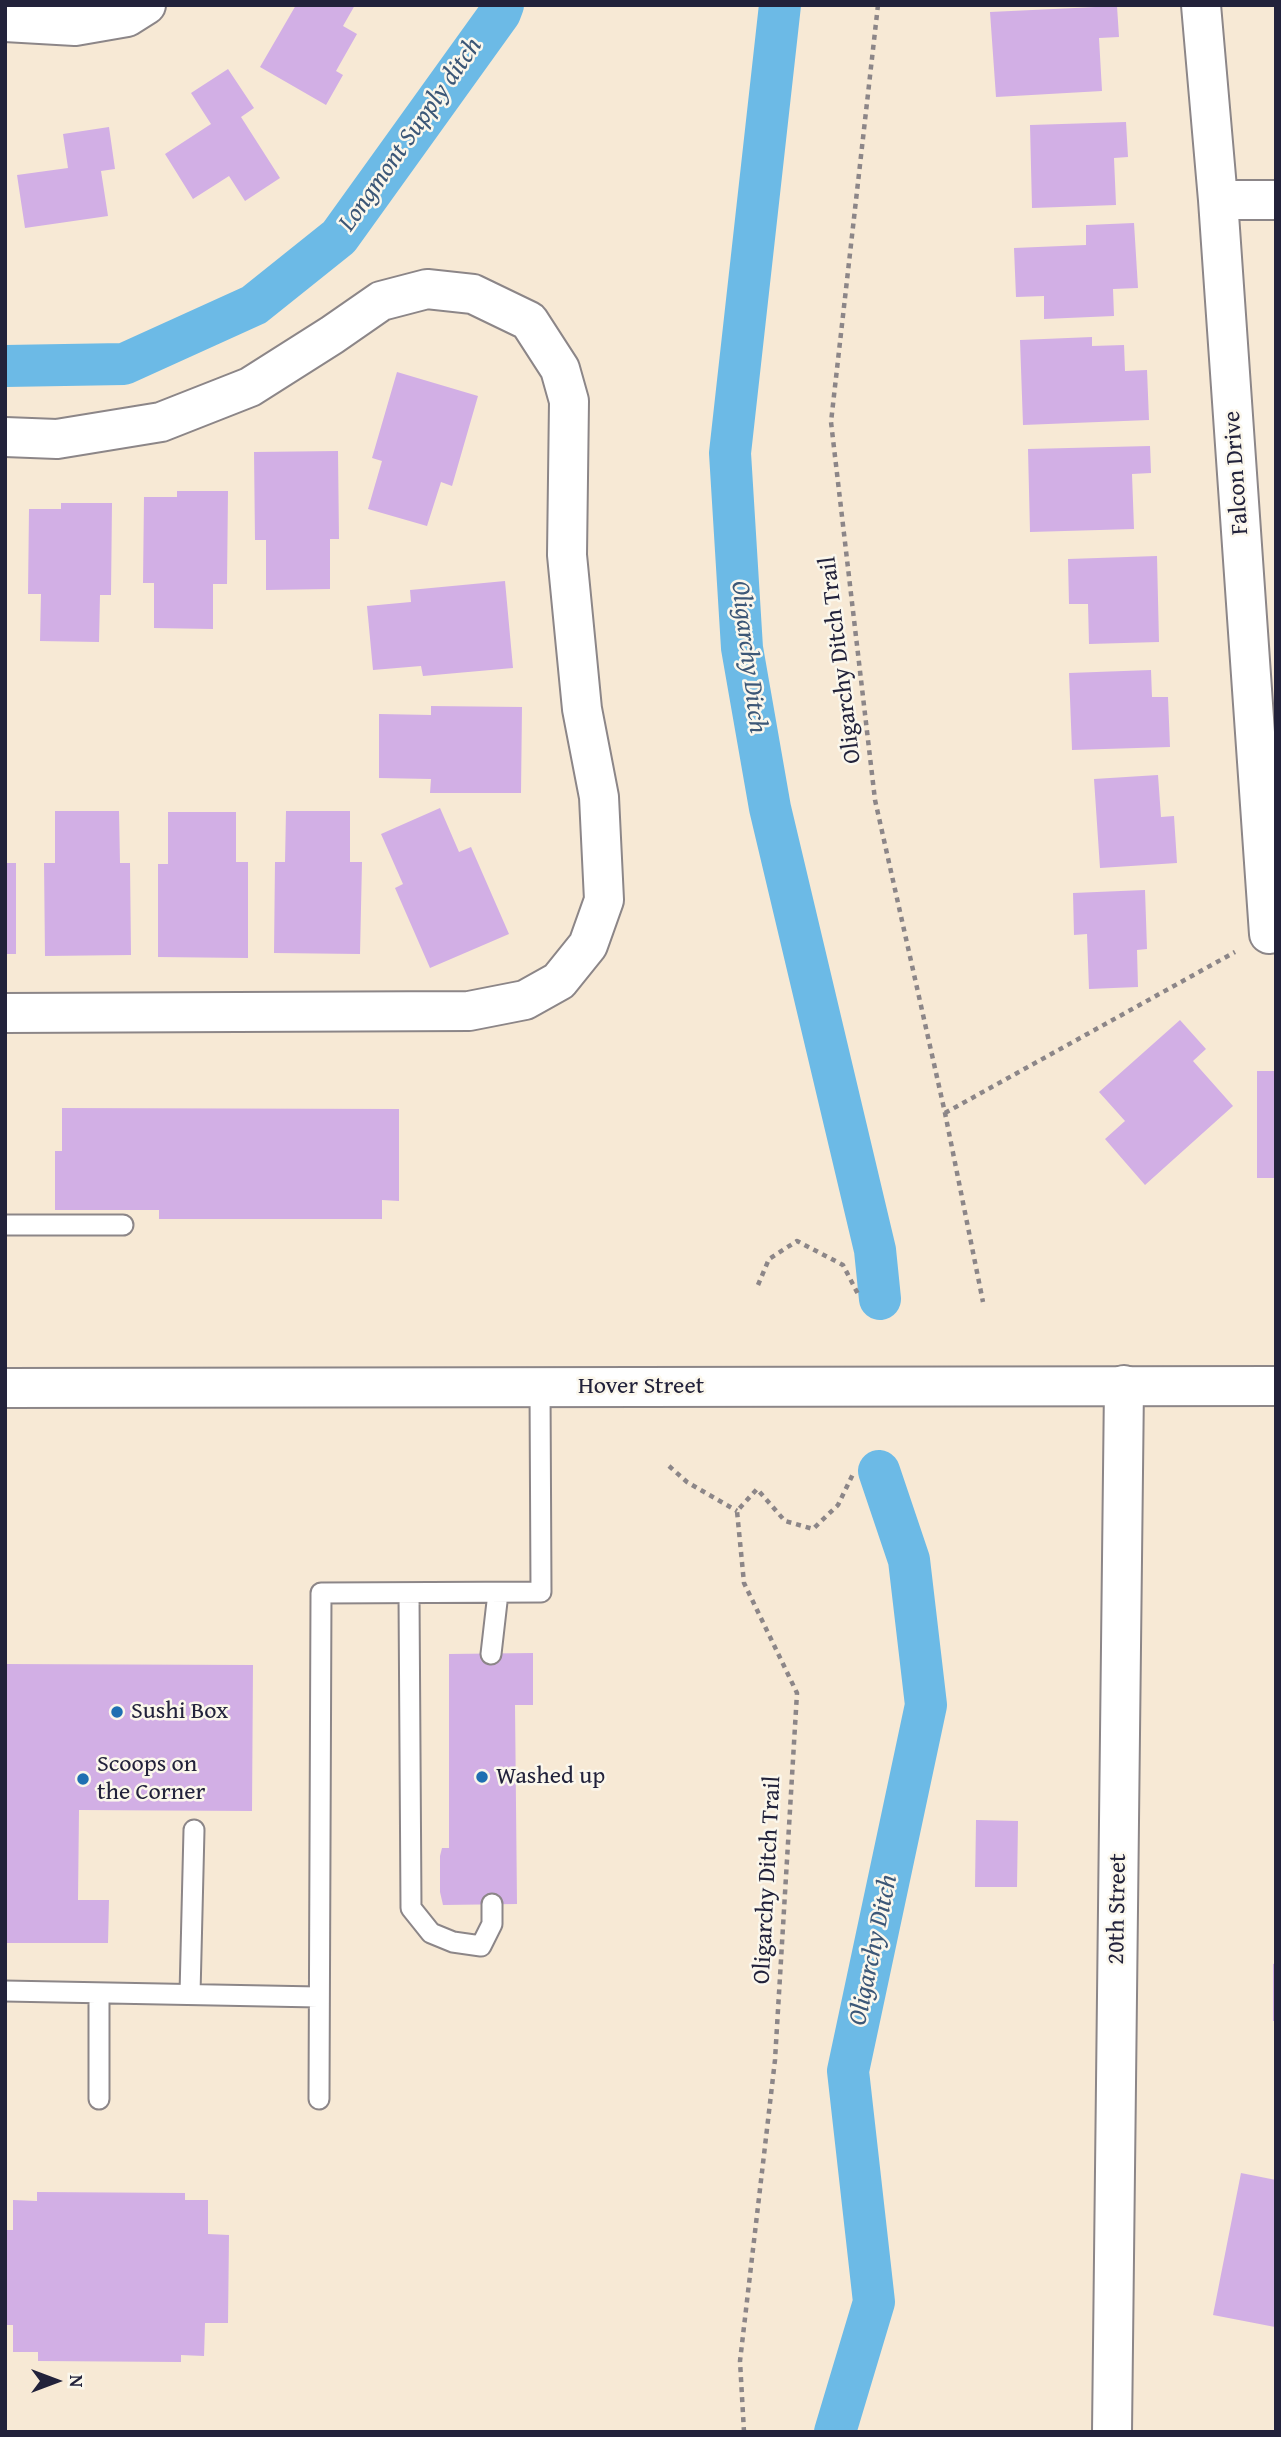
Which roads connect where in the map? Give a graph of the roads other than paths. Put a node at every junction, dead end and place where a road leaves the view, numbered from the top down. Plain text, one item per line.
1 (146, 5) edge
2 (1201, 5) edge
3 (5, 22) edge
4 (1218, 200) junction
5 (1276, 200) edge
6 (5, 437) edge
7 (1272, 934) edge
8 (5, 1013) edge
9 (5, 1225) edge
10 (123, 1225) dead end
11 (1124, 1385) junction
12 (1276, 1385) edge
13 (540, 1387) junction
14 (5, 1388) edge
15 (498, 1593) junction
16 (409, 1594) junction
17 (491, 1654) dead end
18 (194, 1830) dead end
19 (492, 1904) dead end
20 (5, 1991) edge
21 (99, 1993) junction
22 (190, 1994) junction
23 (318, 1997) junction
24 (99, 2099) dead end
25 (319, 2099) dead end
26 (1112, 2432) edge

1 - 3 street
2 - 4 street, Falcon Drive
4 - 5 street
4 - 7 street, Falcon Drive
6 - 8 street
9 - 10 lane
11 - 12 street, Hover Street
11 - 13 street, Hover Street
11 - 26 street, 20th Street
13 - 14 street, Hover Street
13 - 15 lane
15 - 16 lane
15 - 17 lane
16 - 19 lane
16 - 23 lane
18 - 22 lane
20 - 21 lane
21 - 22 lane
21 - 24 lane
22 - 23 lane
23 - 25 lane

